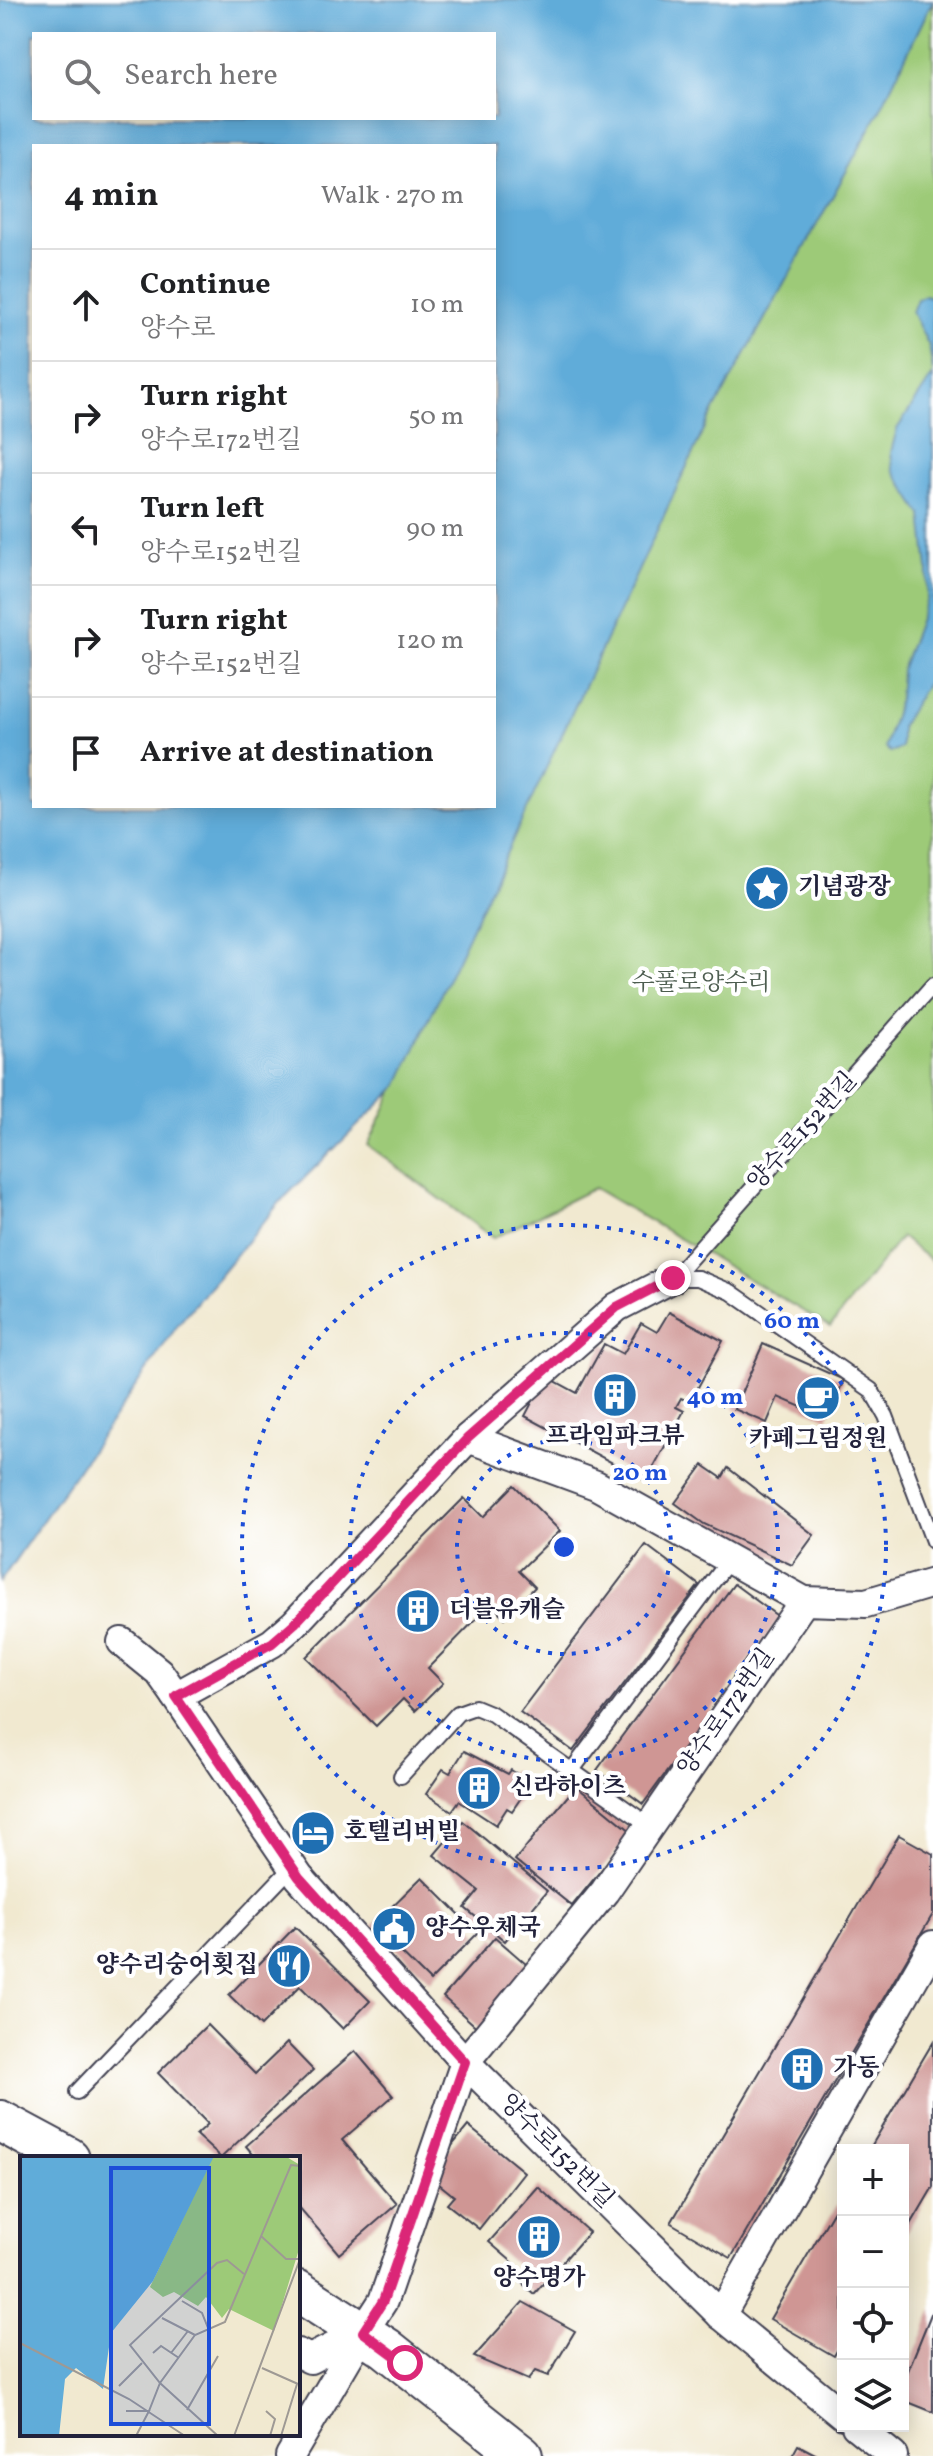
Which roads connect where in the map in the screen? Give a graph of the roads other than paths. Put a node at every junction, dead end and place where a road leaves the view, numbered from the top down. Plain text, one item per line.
1 (933, 985) edge
2 (673, 1278) junction
3 (468, 1438) junction
4 (933, 1541) edge
5 (730, 1559) junction
6 (933, 1583) edge
7 (804, 1601) junction
8 (122, 1642) dead end
9 (176, 1696) junction
10 (572, 1770) junction
11 (401, 1776) dead end
12 (650, 1826) junction
13 (292, 1867) junction
14 (933, 1945) edge
15 (465, 2062) junction
16 (77, 2092) dead end
17 (0, 2121) edge
18 (65, 2156) edge
19 (300, 2292) edge
20 (721, 2315) junction
21 (363, 2332) junction
22 (300, 2354) edge
23 (837, 2410) edge
24 (863, 2432) edge
25 (290, 2456) edge
26 (522, 2456) edge
27 (893, 2456) edge

1 - 2 lane, 양수로152번길
2 - 3 street, 양수로152번길
2 - 4 lane
3 - 5 street
3 - 9 street, 양수로152번길
5 - 7 street
5 - 10 lane
6 - 7 street
7 - 12 street, 양수로172번길
8 - 9 street, 양수로152번길
9 - 13 street, 양수로152번길
10 - 11 lane
10 - 12 lane
12 - 15 street, 양수로172번길
13 - 15 street, 양수로152번길
13 - 16 lane
14 - 20 street
15 - 20 street, 양수로152번길
15 - 21 street, 양수로172번길
17 - 18 main road
19 - 21 main road
20 - 23 street, 양수로152번길
21 - 22 street
21 - 25 street, 양수로172번길
21 - 26 main road
24 - 27 street

